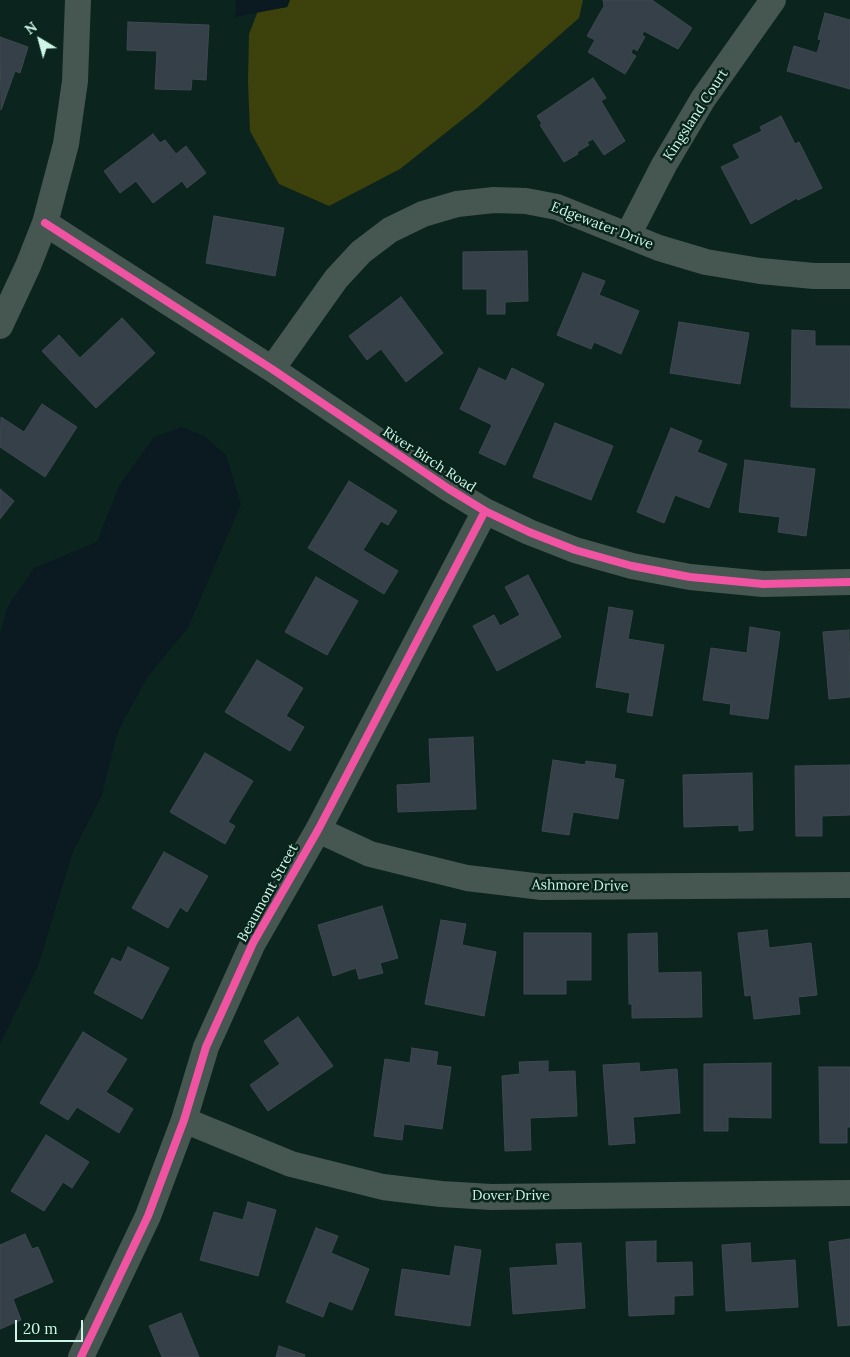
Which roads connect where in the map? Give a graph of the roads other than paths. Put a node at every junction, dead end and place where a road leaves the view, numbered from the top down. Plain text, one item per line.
1 (78, 0) edge
2 (773, 0) edge
3 (45, 223) junction
4 (628, 235) junction
5 (850, 276) edge
6 (0, 326) edge
7 (272, 370) junction
8 (485, 511) junction
9 (850, 582) edge
10 (318, 830) junction
11 (850, 885) edge
12 (184, 1120) junction
13 (850, 1193) edge
14 (81, 1357) edge

1 - 3 street
2 - 4 street, Kingsland Court
3 - 6 street
3 - 7 street, River Birch Road
4 - 5 street, Edgewater Drive
4 - 7 street, Edgewater Drive
7 - 8 street, River Birch Road
8 - 9 street, River Birch Road
8 - 10 street, Beaumont Street
10 - 11 street, Ashmore Drive
10 - 12 street, Beaumont Street
12 - 13 street, Dover Drive
12 - 14 street, Beaumont Street

